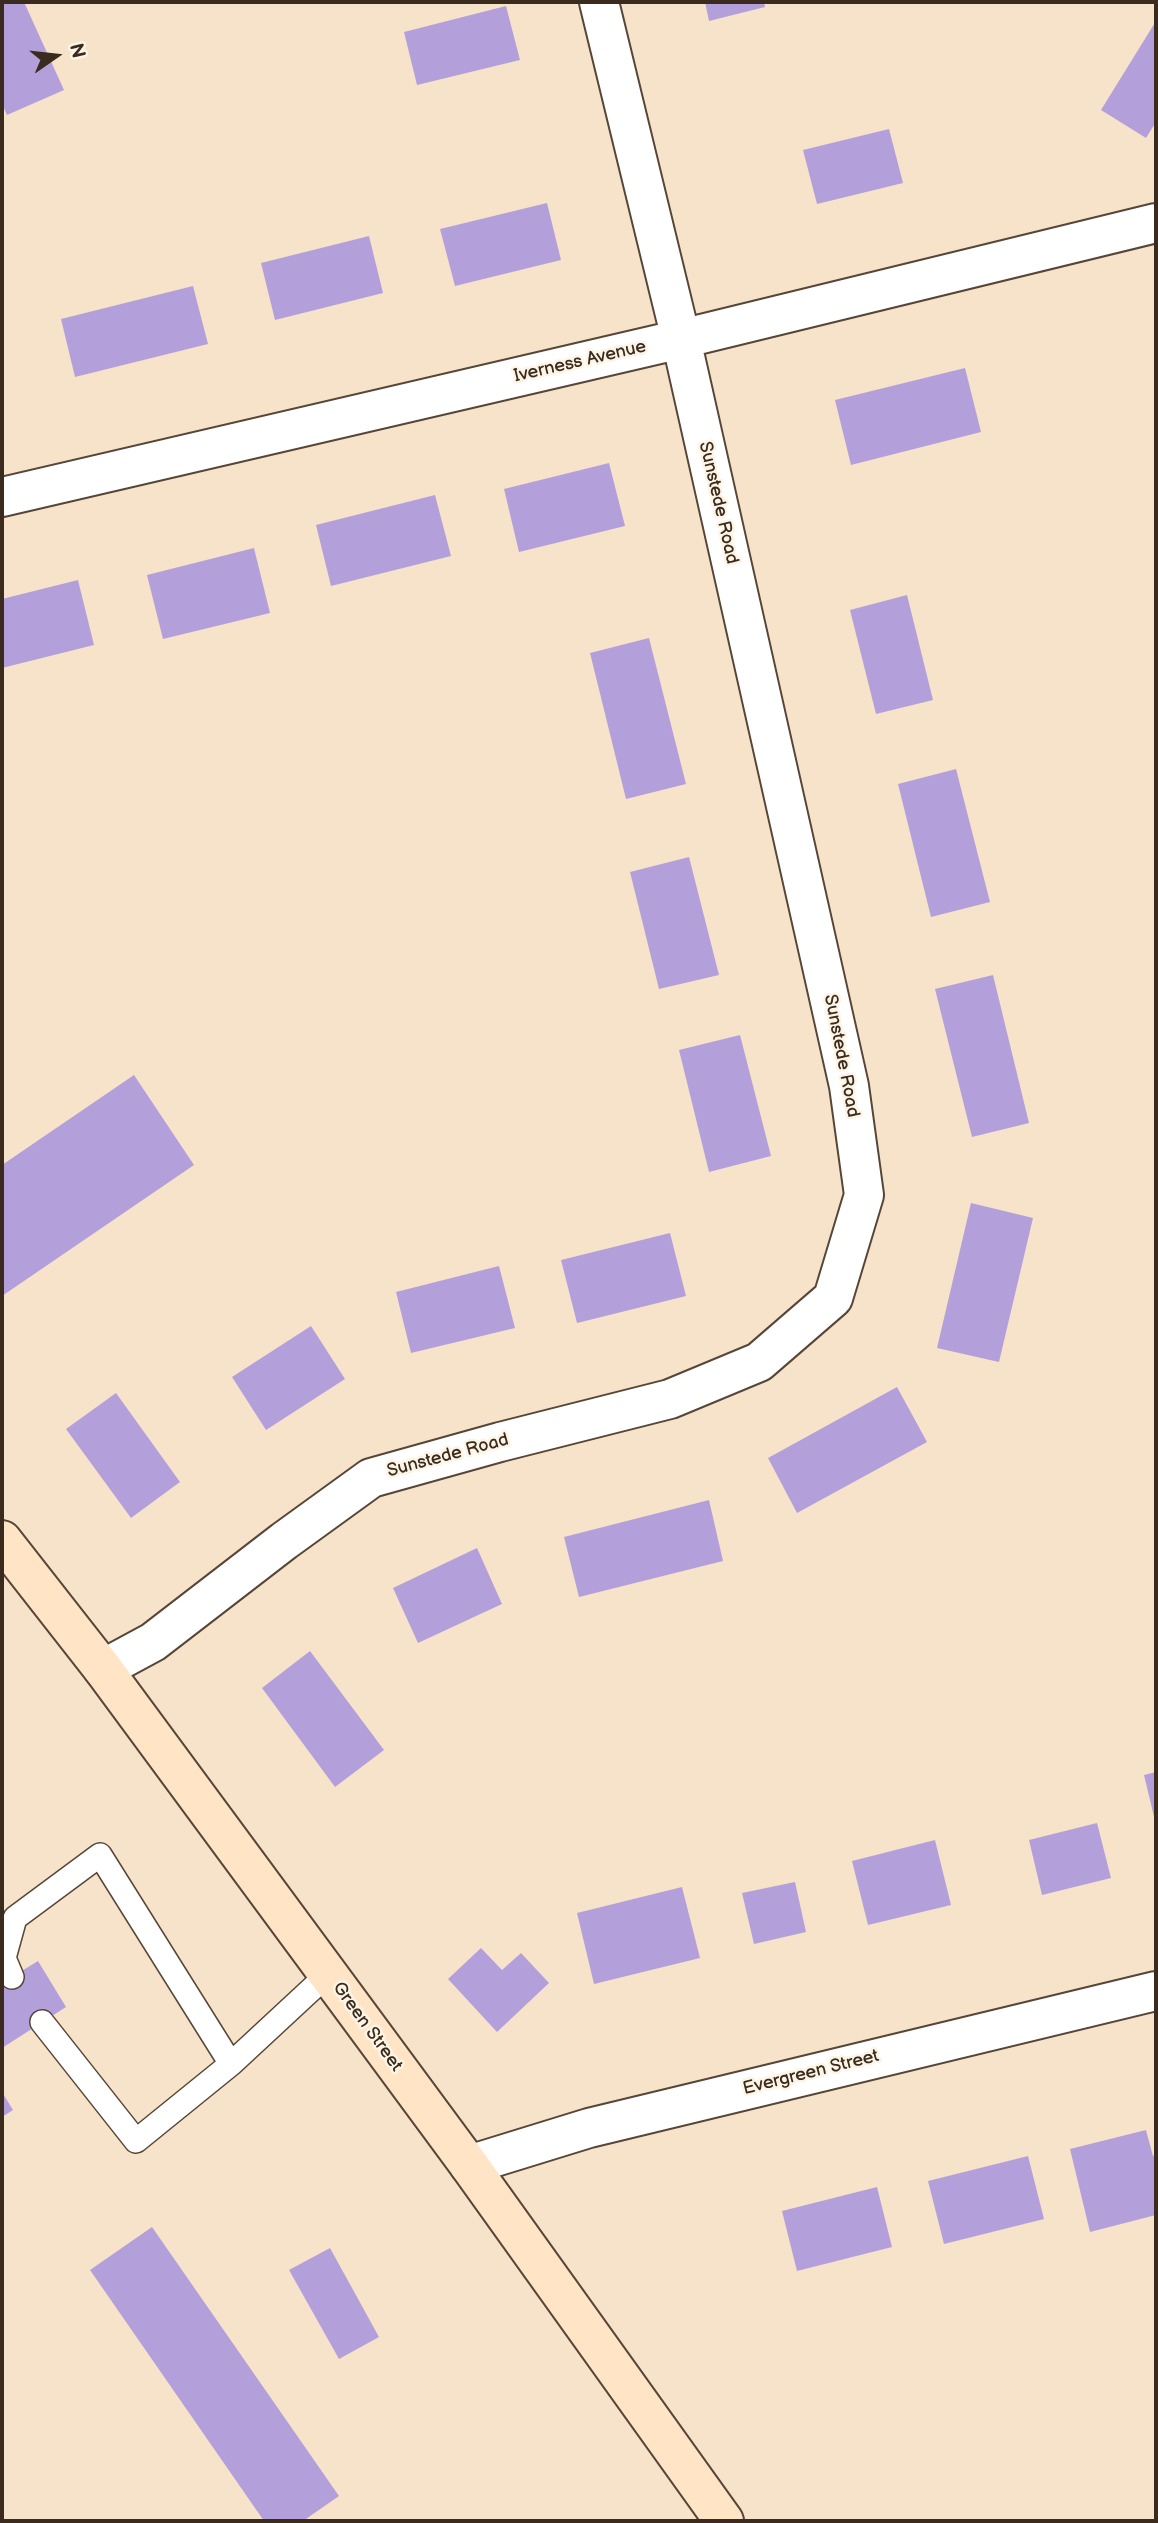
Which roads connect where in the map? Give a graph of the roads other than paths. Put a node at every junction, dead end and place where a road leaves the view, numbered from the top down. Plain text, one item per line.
1 (599, 2) edge
2 (1156, 223) edge
3 (681, 339) junction
4 (2, 497) edge
5 (2, 1540) edge
6 (103, 1668) junction
7 (328, 1974) junction
8 (12, 1977) dead end
9 (1156, 1991) edge
10 (42, 2022) dead end
11 (231, 2064) junction
12 (469, 2165) junction
13 (724, 2521) edge

1 - 3 street, Sunstede Road
2 - 3 street, Iverness Avenue
3 - 4 street, Iverness Avenue
3 - 6 street, Sunstede Road
5 - 6 street, Green Street
6 - 7 street, Green Street
7 - 11 lane
7 - 12 street, Green Street
8 - 11 lane
9 - 12 street, Evergreen Street
10 - 11 lane
12 - 13 street, Green Street

